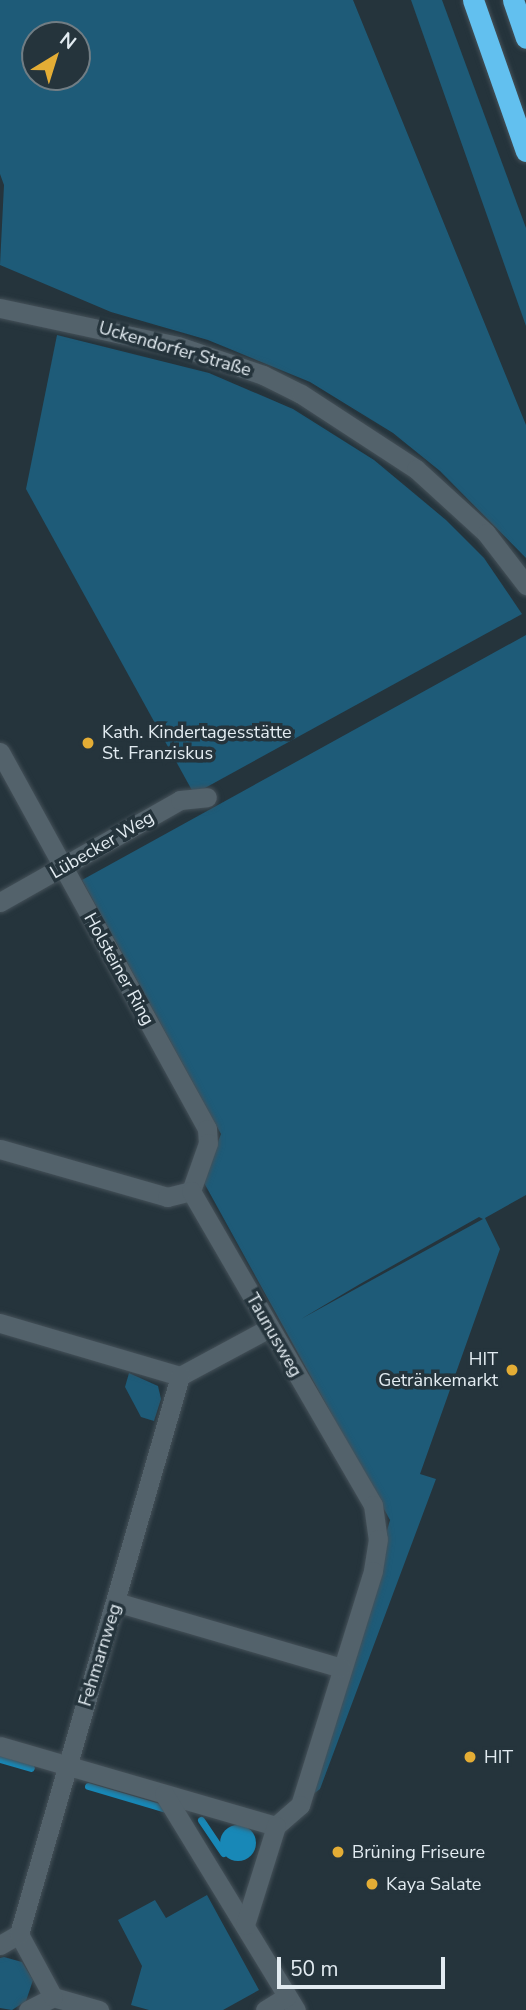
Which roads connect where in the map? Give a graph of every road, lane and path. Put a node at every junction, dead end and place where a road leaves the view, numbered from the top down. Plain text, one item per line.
1 (473, 0) edge
2 (513, 0) edge
3 (526, 37) edge
4 (526, 151) edge
5 (0, 308) edge
6 (526, 585) edge
7 (0, 752) edge
8 (207, 797) dead end
9 (62, 868) junction
10 (0, 902) edge
11 (0, 1149) edge
12 (191, 1191) junction
13 (0, 1322) edge
14 (269, 1328) junction
15 (180, 1376) junction
16 (116, 1602) junction
17 (341, 1668) junction
18 (0, 1746) edge
19 (67, 1766) junction
20 (164, 1794) junction
21 (276, 1826) junction
22 (244, 1925) junction
23 (19, 1934) junction
24 (0, 1945) edge
25 (53, 1997) junction
26 (291, 2003) edge
27 (29, 2010) edge
28 (99, 2010) edge
29 (265, 2010) edge

1 - 4 highway
2 - 3 highway
5 - 6 street, Uckendorfer Straße
7 - 9 street, Holsteiner Ring
8 - 9 street, Lübecker Weg
9 - 10 street, Lübecker Weg
9 - 12 street, Holsteiner Ring
11 - 12 street
12 - 14 street, Taunusweg
13 - 15 street
14 - 15 street
14 - 17 street, Taunusweg
15 - 16 street, Fehmarnweg
16 - 17 street
16 - 19 street, Fehmarnweg
17 - 21 street, Taunusweg
18 - 19 street
19 - 20 street
19 - 23 street, Fehmarnweg
20 - 21 street
20 - 22 street
21 - 22 street
22 - 26 street
23 - 24 street
23 - 25 street
25 - 27 street
25 - 28 street
26 - 29 street

